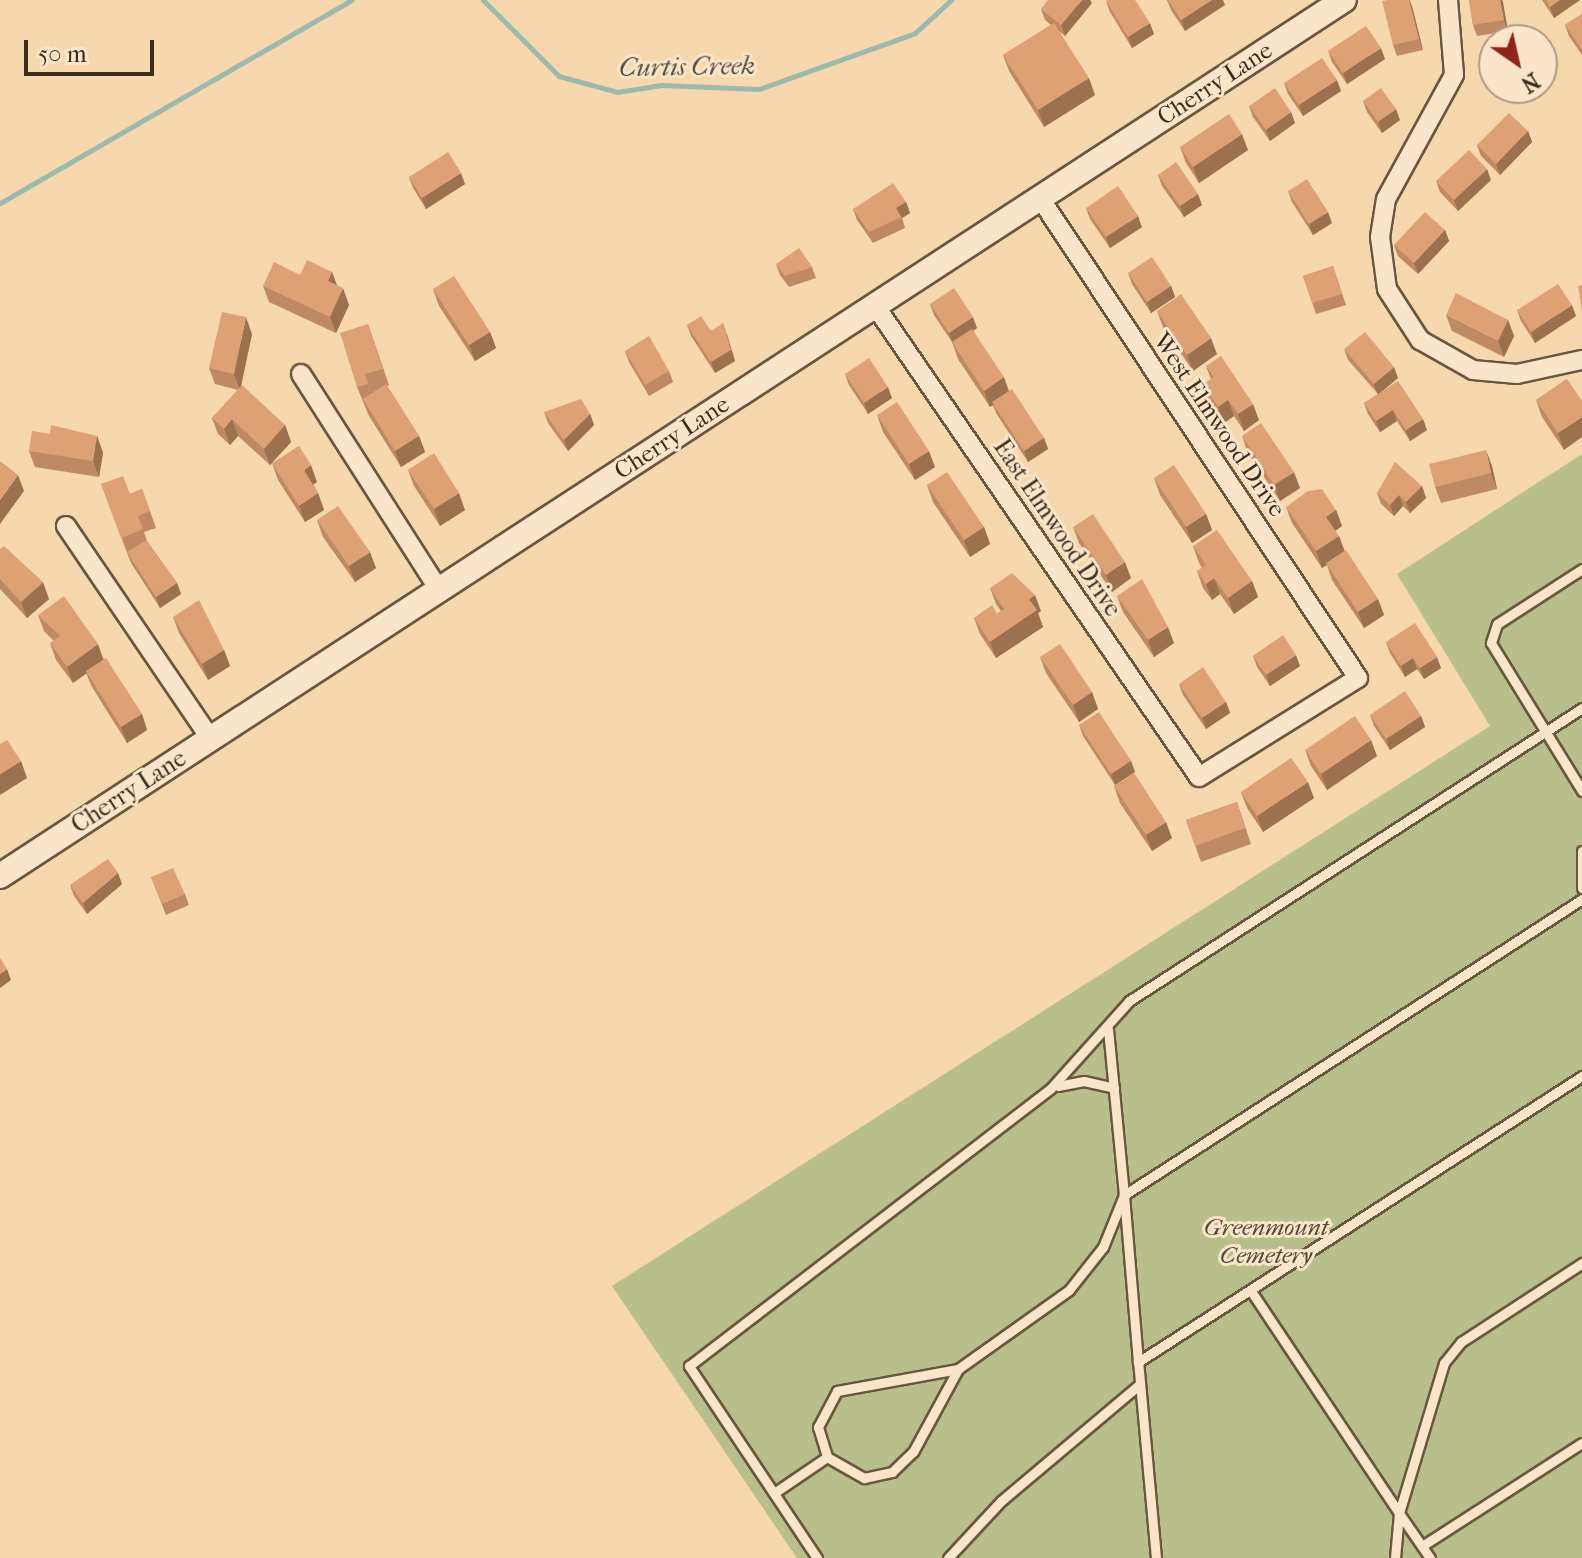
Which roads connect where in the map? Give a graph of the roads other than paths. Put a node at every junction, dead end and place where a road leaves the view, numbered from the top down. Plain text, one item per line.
1 (1344, 0) edge
2 (1448, 0) edge
3 (1040, 198) junction
4 (876, 307) junction
5 (1582, 360) edge
6 (301, 374) dead end
7 (66, 526) dead end
8 (1582, 569) edge
9 (439, 590) junction
10 (1582, 708) edge
11 (1543, 734) junction
12 (211, 739) junction
13 (1199, 777) joint
14 (1582, 791) edge
15 (1582, 851) edge
16 (0, 876) edge
17 (1582, 888) edge
18 (1582, 899) edge
19 (1108, 1030) junction
20 (1582, 1076) edge
21 (1051, 1088) junction
22 (1114, 1088) junction
23 (1124, 1195) junction
24 (1582, 1263) edge
25 (1251, 1291) junction
26 (1138, 1362) junction
27 (958, 1369) junction
28 (1140, 1384) junction
29 (1582, 1443) edge
30 (827, 1457) junction
31 (774, 1493) junction
32 (1399, 1513) junction
33 (1422, 1546) junction
34 (817, 1558) edge
35 (948, 1558) edge
36 (1156, 1558) edge
37 (1395, 1558) edge
38 (1430, 1558) edge

1 - 3 street, Cherry Lane
2 - 5 street
3 - 4 street, Cherry Lane
3 - 13 street, West Elmwood Drive
4 - 9 street, Cherry Lane
4 - 13 street, East Elmwood Drive
6 - 9 street
7 - 12 street
8 - 11 lane
9 - 12 street, Cherry Lane
10 - 11 lane
11 - 14 lane
11 - 19 lane
12 - 16 street, Cherry Lane
15 - 17 lane
18 - 23 lane
19 - 21 lane
19 - 22 lane
20 - 25 lane
21 - 22 lane
21 - 31 lane
22 - 23 lane
23 - 26 lane
23 - 27 lane
24 - 32 lane
25 - 26 lane
25 - 32 lane
26 - 28 lane
27 - 30 lane
27 - 30 lane
28 - 35 lane
28 - 36 lane
29 - 33 lane
30 - 31 lane
31 - 34 lane
32 - 33 lane
32 - 37 lane
33 - 38 lane

